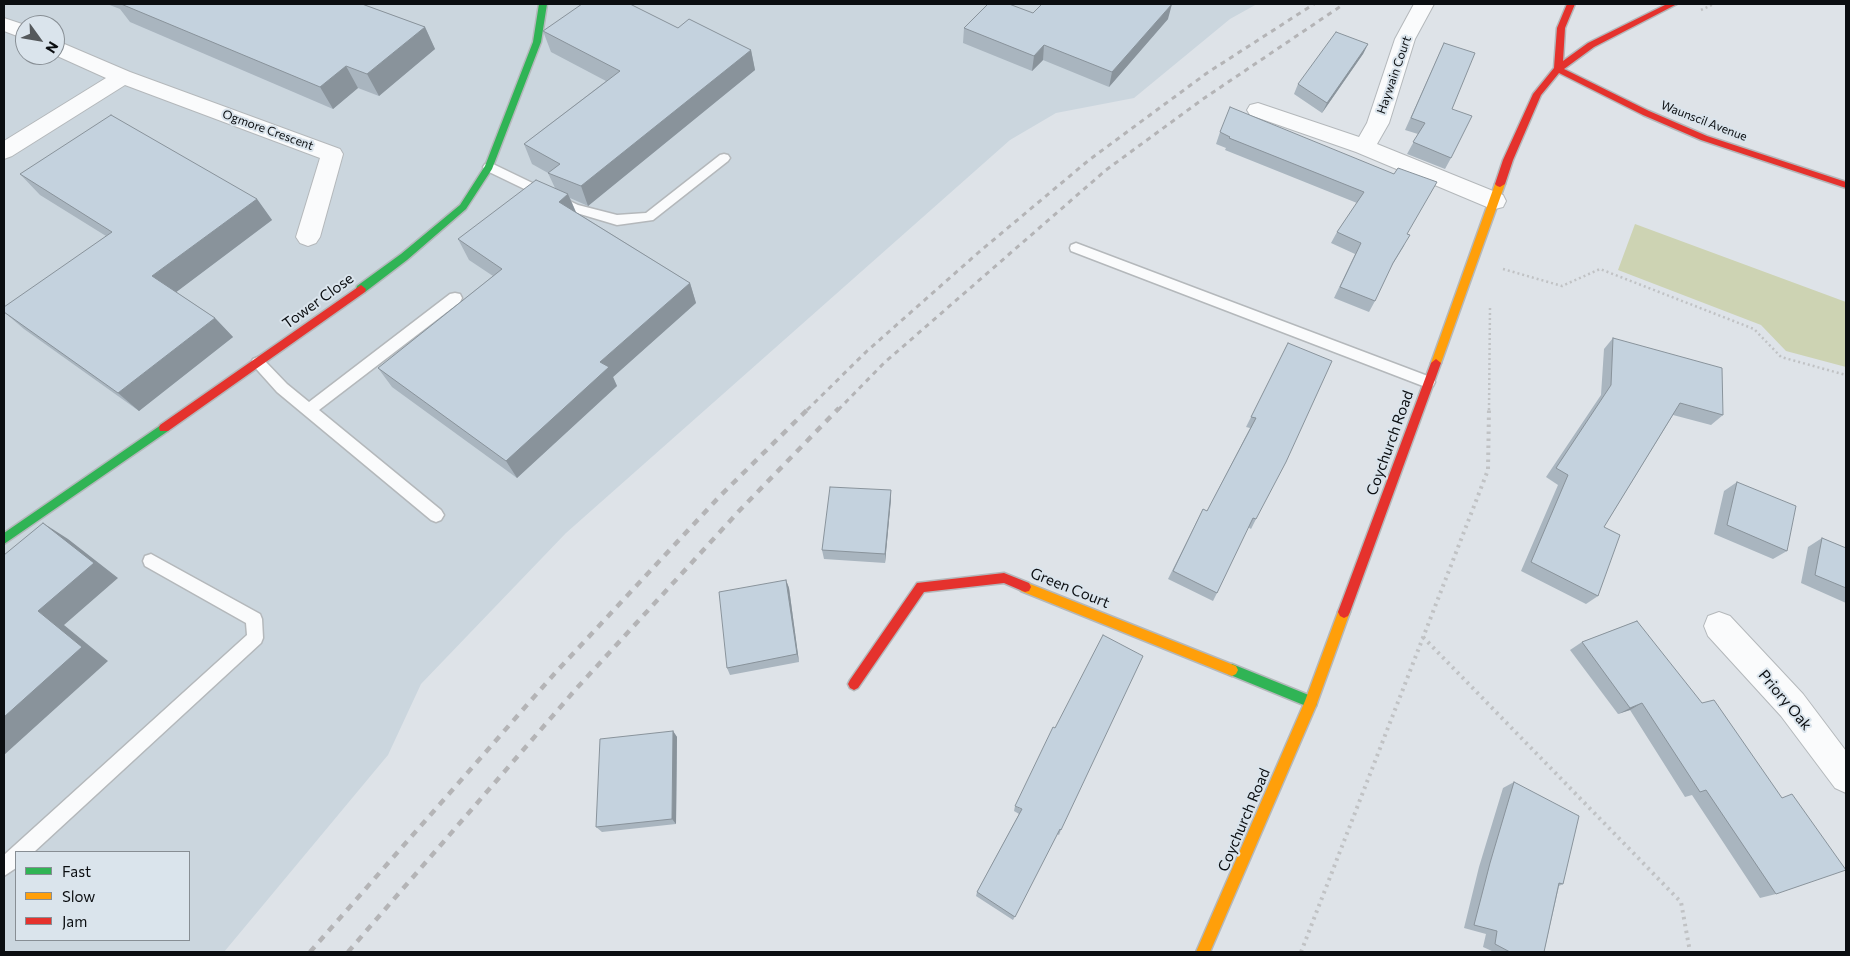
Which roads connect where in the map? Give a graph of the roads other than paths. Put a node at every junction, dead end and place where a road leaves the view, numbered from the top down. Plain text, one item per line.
1 (543, 4) edge
2 (1424, 4) edge
3 (1571, 4) edge
4 (1664, 5) edge
5 (65, 51) edge
6 (1558, 69) junction
7 (123, 77) junction
8 (1258, 110) dead end
9 (1364, 147) junction
10 (4, 151) edge
11 (724, 158) dead end
12 (488, 167) junction
13 (1846, 184) edge
14 (1495, 200) junction
15 (308, 237) dead end
16 (1076, 248) dead end
17 (455, 298) dead end
18 (258, 363) junction
19 (1428, 382) junction
20 (309, 410) junction
21 (436, 515) dead end
22 (4, 539) edge
23 (151, 561) dead end
24 (1719, 626) dead end
25 (854, 684) dead end
26 (1311, 702) junction
27 (1846, 777) edge
28 (22, 851) edge
29 (15, 857) edge
30 (4, 867) edge
31 (1203, 952) edge

1 - 12 street, Tower Close
2 - 9 street, Haywain Court
3 - 6 street
4 - 6 street, Coychurch Road
5 - 7 street, Ogmore Crescent
6 - 13 street, Waunscil Avenue
6 - 14 street, Coychurch Road
7 - 10 street
7 - 15 street, Ogmore Crescent
8 - 9 street
9 - 14 street
11 - 12 lane
12 - 18 street, Tower Close
14 - 19 street, Coychurch Road
16 - 19 lane
17 - 20 lane
18 - 20 lane
18 - 22 street, Tower Close
19 - 26 street, Coychurch Road
20 - 21 lane
23 - 28 lane
24 - 27 street, Priory Oak
25 - 26 street, Green Court
26 - 31 street, Coychurch Road
29 - 30 lane

